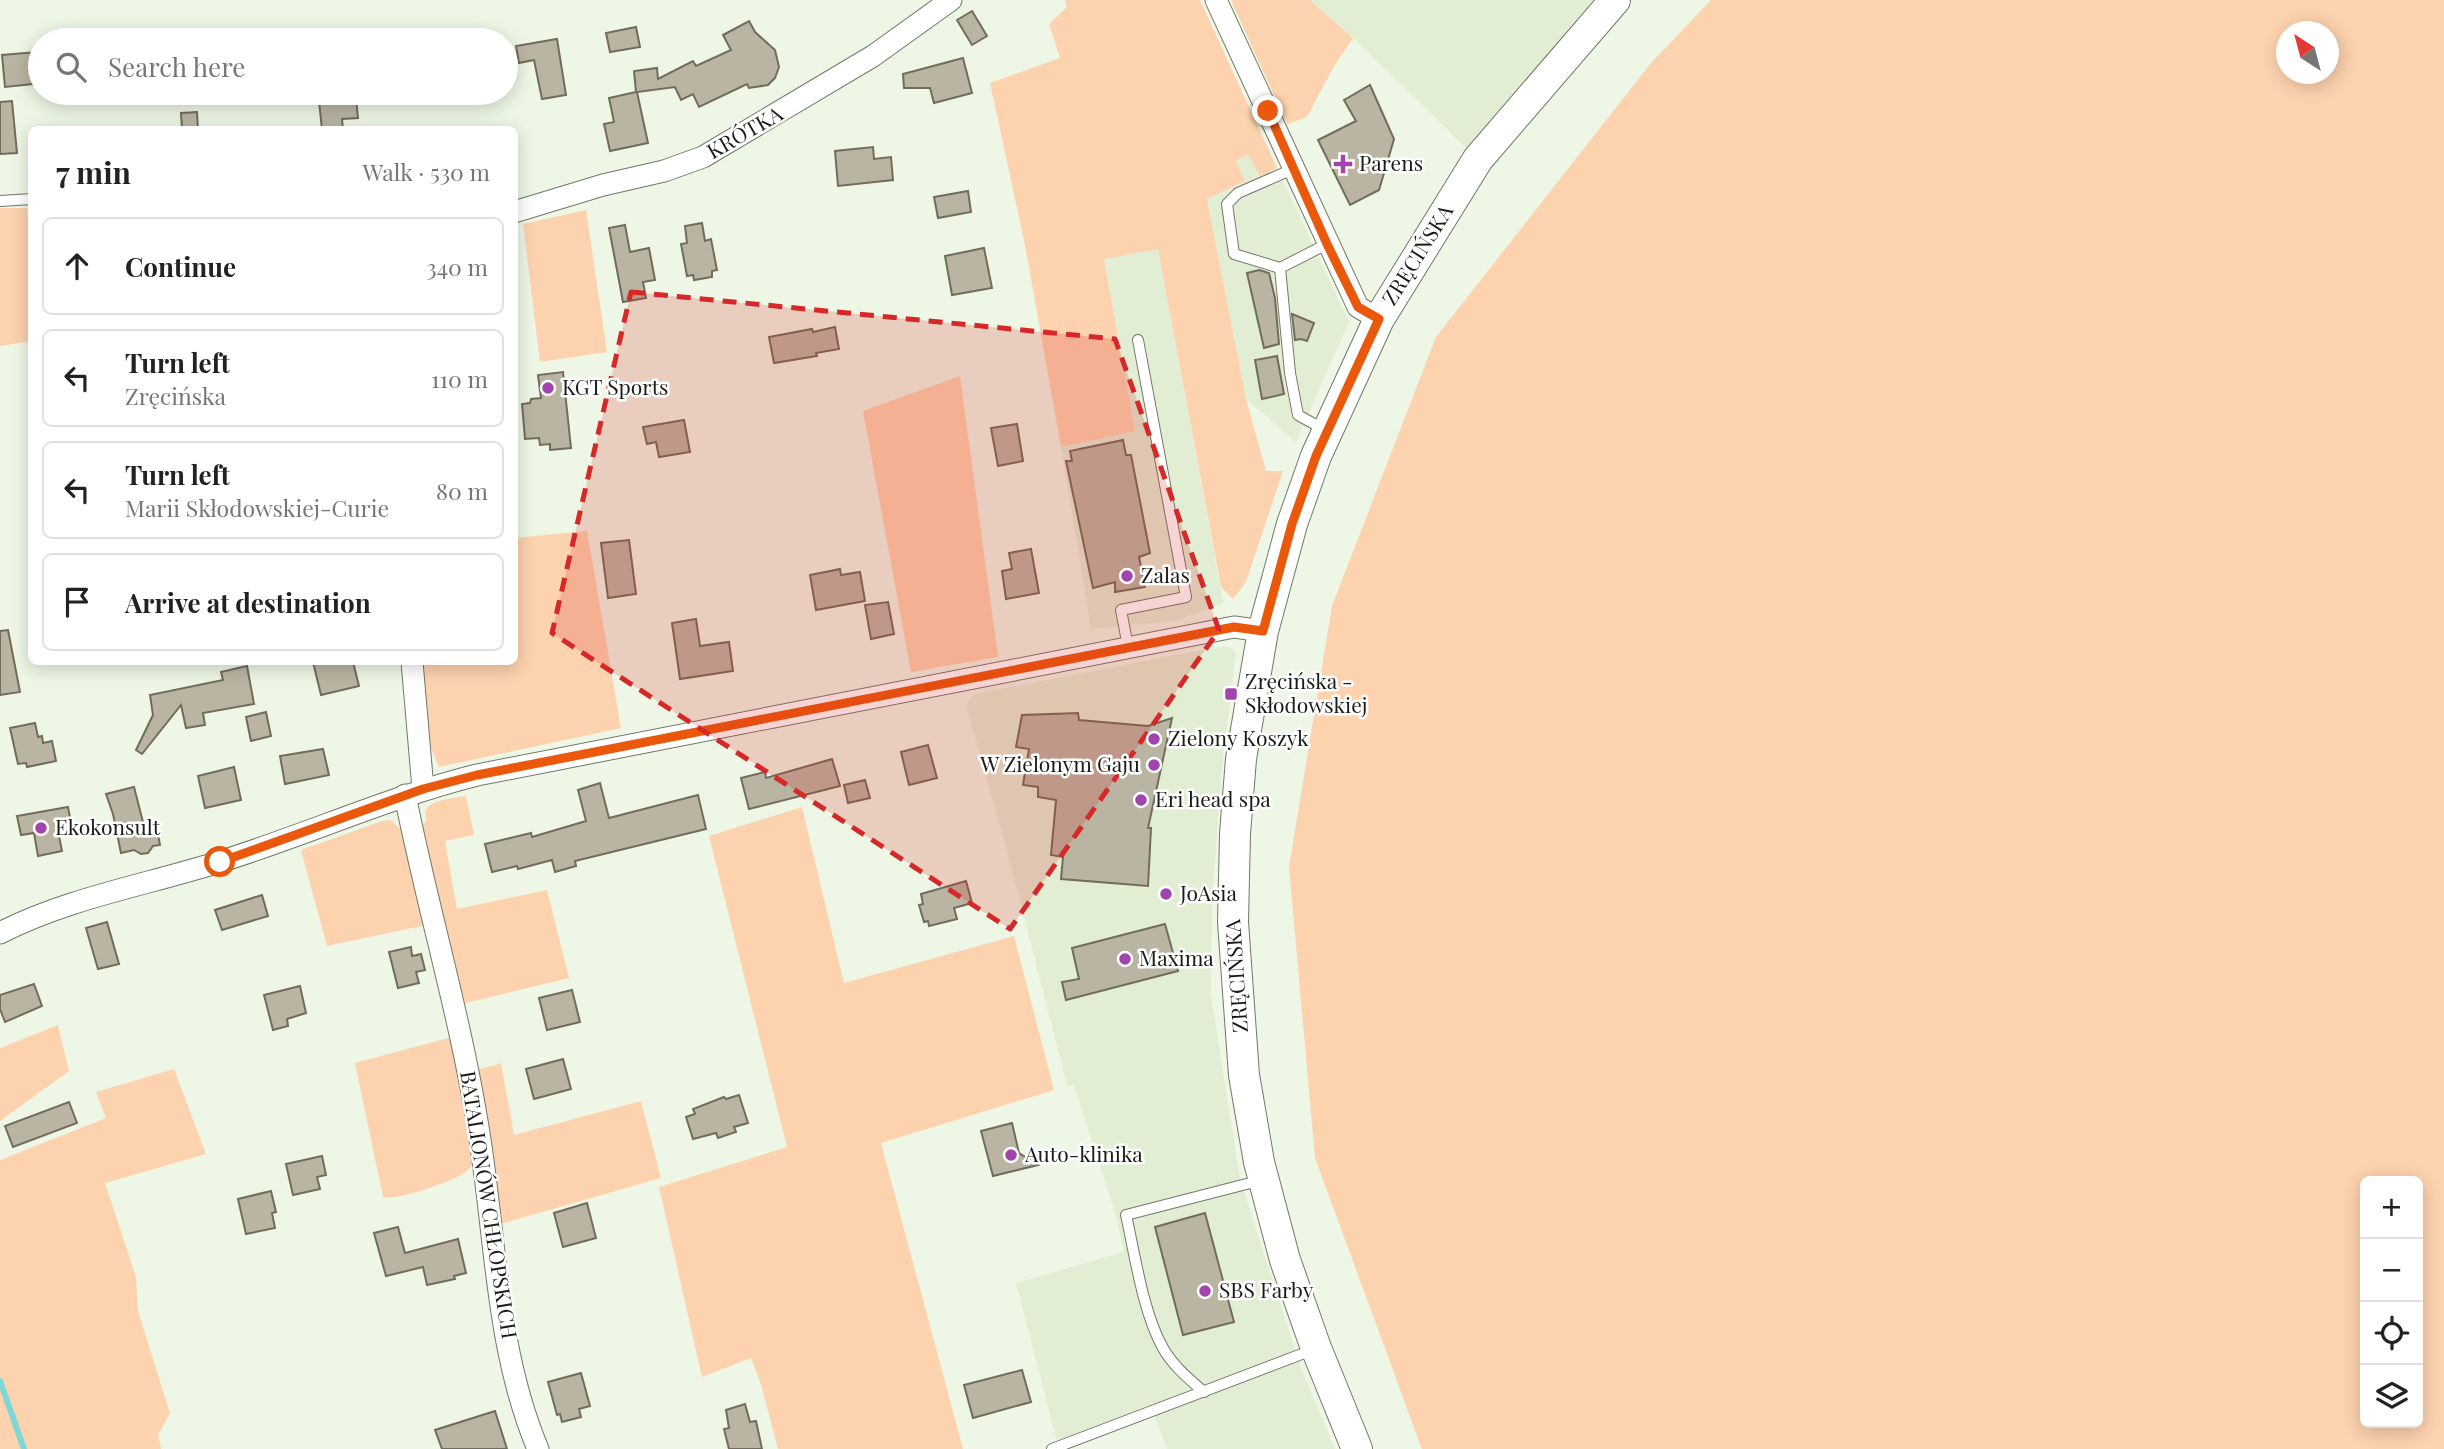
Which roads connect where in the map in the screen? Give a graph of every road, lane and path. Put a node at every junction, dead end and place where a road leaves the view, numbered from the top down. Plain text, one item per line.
1 (951, 0) edge
2 (1216, 0) edge
3 (1615, 0) edge
4 (1293, 169) junction
5 (28, 200) edge
6 (0, 201) edge
7 (518, 211) edge
8 (1327, 244) junction
9 (1280, 268) junction
10 (1379, 319) junction
11 (1138, 340) dead end
12 (1326, 431) junction
13 (1263, 631) junction
14 (1128, 647) junction
15 (412, 665) edge
16 (414, 792) junction
17 (0, 933) edge
18 (1264, 1180) junction
19 (1316, 1348) junction
20 (1204, 1392) junction
21 (538, 1449) edge
22 (1052, 1449) edge
23 (1357, 1449) edge

1 - 7 street, KRÓTKA
2 - 4 street
3 - 10 street, ZRĘCIŃSKA
4 - 8 street
4 - 9 lane
5 - 6 lane
8 - 9 lane
8 - 10 street
9 - 12 lane
10 - 12 street, ZRĘCIŃSKA
11 - 14 lane
12 - 13 street, ZRĘCIŃSKA
13 - 14 street
13 - 18 street, ZRĘCIŃSKA
14 - 16 street
15 - 16 street, BATALIONÓW CHŁOPSKICH
16 - 17 street
16 - 21 street, BATALIONÓW CHŁOPSKICH
18 - 19 street, ZRĘCIŃSKA
18 - 20 lane
19 - 20 lane
19 - 23 street, ZRĘCIŃSKA
20 - 22 lane

